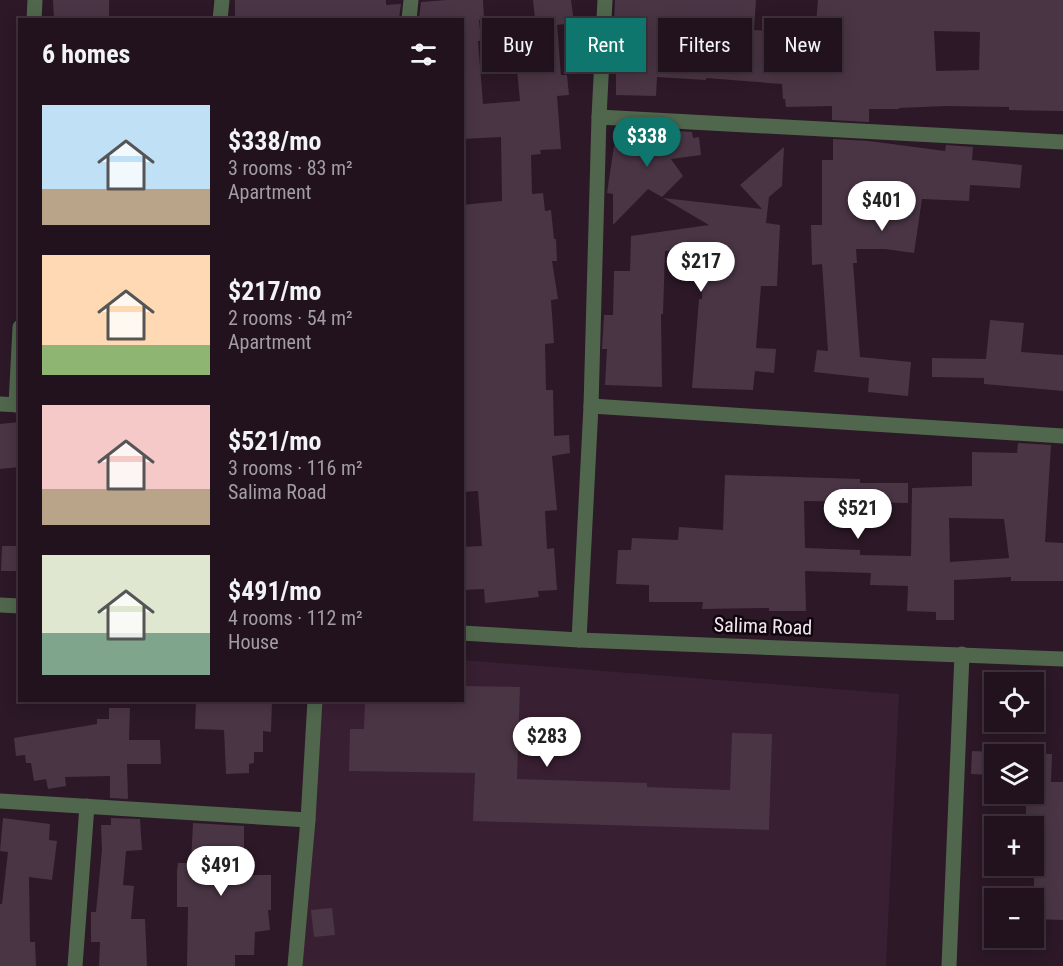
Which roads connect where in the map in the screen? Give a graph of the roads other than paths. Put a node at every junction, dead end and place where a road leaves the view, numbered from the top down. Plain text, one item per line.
1 (35, 0) edge
2 (222, 0) edge
3 (411, 0) edge
4 (605, 0) edge
5 (34, 18) edge
6 (220, 18) edge
7 (409, 18) edge
8 (599, 117) junction
9 (1063, 142) edge
10 (0, 404) edge
11 (18, 405) edge
12 (591, 406) junction
13 (1063, 436) edge
14 (0, 604) edge
15 (18, 606) edge
16 (464, 633) edge
17 (579, 640) junction
18 (962, 654) junction
19 (1063, 659) edge
20 (315, 702) edge
21 (0, 801) edge
22 (87, 806) junction
23 (308, 820) junction
24 (75, 966) edge
25 (295, 966) edge
26 (949, 966) edge

1 - 5 street
2 - 6 street
3 - 7 street
4 - 8 street
8 - 9 street
8 - 12 street
10 - 11 street
12 - 13 street
12 - 17 street
14 - 15 street
16 - 17 street, Salima Road
17 - 18 street, Salima Road
18 - 19 street, Salima Road
18 - 26 street
20 - 23 street
21 - 22 street
22 - 23 street
22 - 24 street
23 - 25 street

